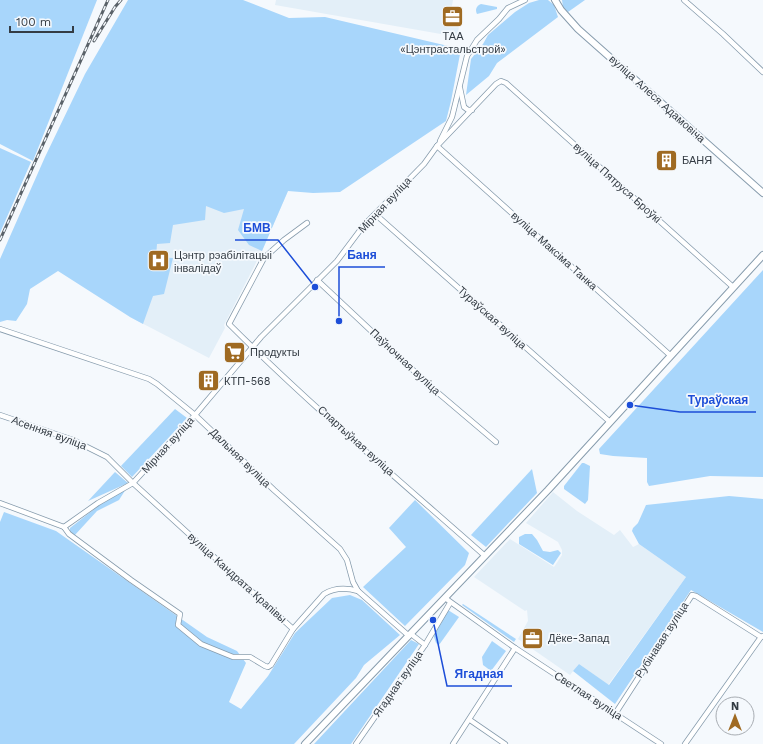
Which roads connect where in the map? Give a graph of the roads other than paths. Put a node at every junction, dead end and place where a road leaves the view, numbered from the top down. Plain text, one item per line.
1 (525, 0) edge
2 (555, 0) edge
3 (684, 0) edge
4 (763, 72) edge
5 (501, 81) joint
6 (459, 85) junction
7 (472, 110) junction
8 (437, 146) junction
9 (763, 193) edge
10 (375, 214) junction
11 (306, 223) dead end
12 (763, 254) edge
13 (317, 280) junction
14 (733, 287) junction
15 (0, 329) edge
16 (252, 348) junction
17 (670, 356) junction
18 (0, 415) edge
19 (195, 415) junction
20 (610, 422) junction
21 (496, 442) dead end
22 (133, 483) junction
23 (0, 503) edge
24 (64, 527) junction
25 (485, 556) junction
26 (358, 591) junction
27 (444, 598) junction
28 (450, 603) junction
29 (293, 629) junction
30 (410, 634) junction
31 (762, 637) edge
32 (425, 645) junction
33 (515, 648) junction
34 (615, 714) junction
35 (470, 720) junction
36 (305, 744) edge
37 (356, 744) edge
38 (453, 744) edge
39 (505, 744) edge
40 (661, 744) edge
41 (685, 744) edge

1 - 6 street
2 - 9 main road, вуліца Алеся Адамовіча
3 - 4 street
5 - 7 street, Мірная вуліца
5 - 14 street, вуліца Пятруся Броўкі
6 - 7 street
6 - 8 street
7 - 8 street, Мірная вуліца
8 - 10 street, Мірная вуліца
8 - 17 street, вуліца Максіма Танка
10 - 13 street, Мірная вуліца
10 - 20 street, Тураўская вуліца
11 - 16 street, Спартыўная вуліца
12 - 14 main road
13 - 16 street, Мірная вуліца
13 - 21 street, Паўночная вуліца
14 - 17 main road
15 - 19 street, Дальняя вуліца
16 - 19 street, Мірная вуліца
16 - 25 street, Спартыўная вуліца
17 - 20 main road
18 - 22 street, Асенняя вуліца
19 - 22 street, Мірная вуліца
19 - 26 street, Дальняя вуліца
20 - 25 main road
22 - 24 street, Мірная вуліца
22 - 29 street, вуліца Кандрата Крапівы
23 - 24 street
24 - 29 street, вуліца Кандрата Крапівы
25 - 27 main road
26 - 29 street
26 - 30 street
27 - 28 street, Светлая вуліца
27 - 30 main road
28 - 32 street, Ягадная вуліца
28 - 33 street, Светлая вуліца
30 - 32 street
30 - 36 main road
31 - 34 street, Рубінавая вуліца
31 - 41 street
32 - 37 street, Ягадная вуліца
33 - 34 street, Светлая вуліца
33 - 35 street
34 - 40 street, Светлая вуліца
35 - 38 street
35 - 39 street

